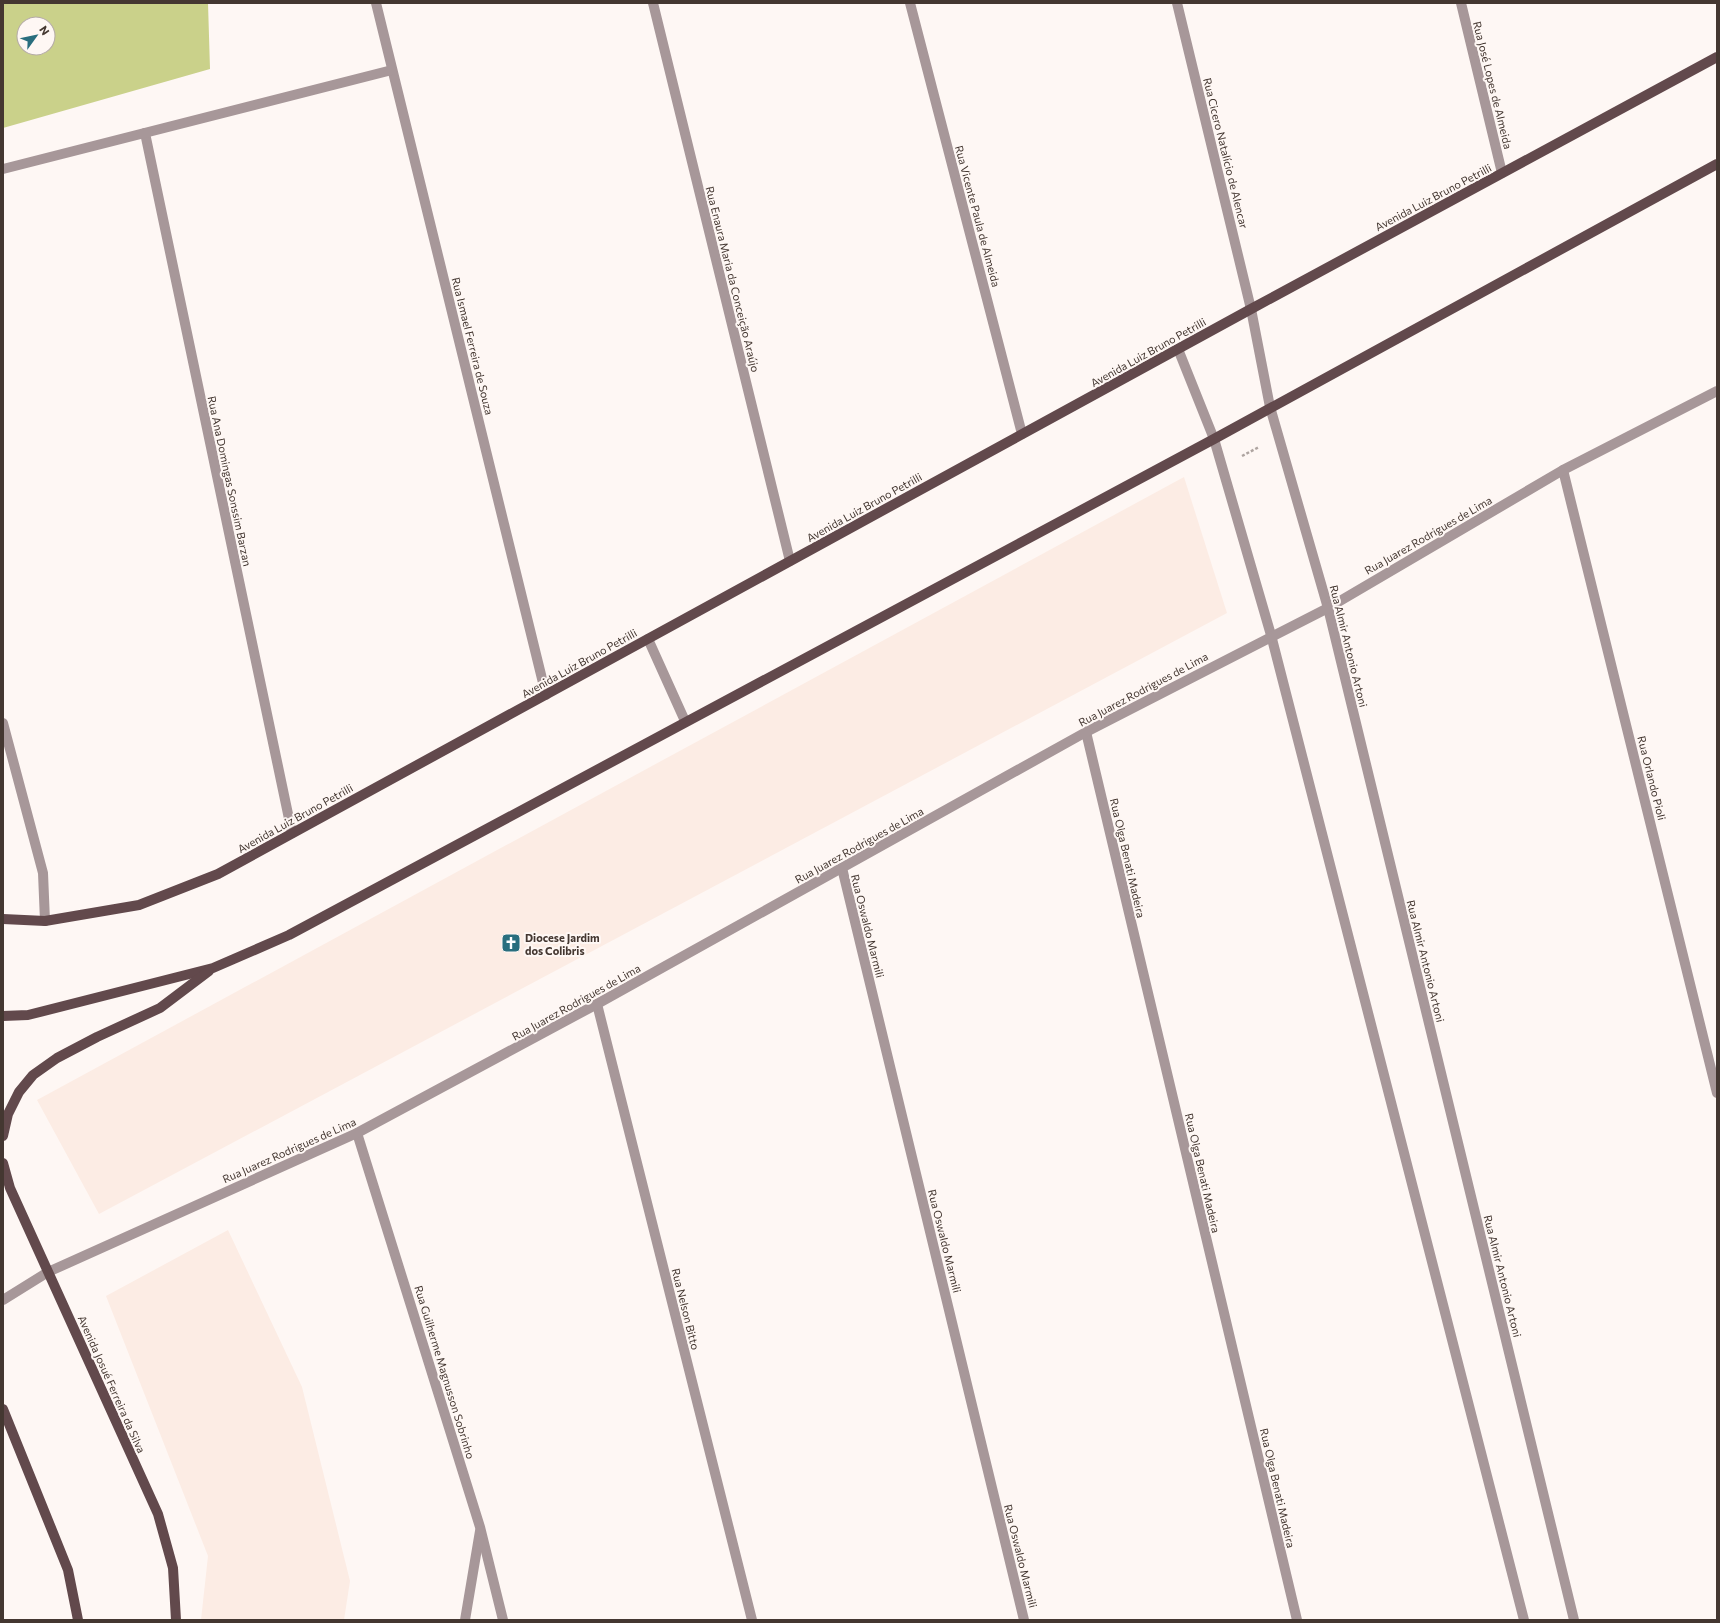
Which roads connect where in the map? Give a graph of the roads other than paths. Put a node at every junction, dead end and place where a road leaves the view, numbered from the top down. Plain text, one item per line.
1 (376, 3) edge
2 (653, 3) edge
3 (910, 3) edge
4 (1178, 3) edge
5 (1460, 3) edge
6 (1717, 57) edge
7 (392, 70) junction
8 (145, 133) junction
9 (1717, 164) edge
10 (3, 169) edge
11 (1502, 173) junction
12 (1252, 309) junction
13 (1178, 349) junction
14 (1717, 391) edge
15 (1270, 407) junction
16 (1022, 434) junction
17 (1214, 439) junction
18 (1563, 470) junction
19 (790, 562) junction
20 (1328, 608) junction
21 (1271, 635) junction
22 (648, 639) junction
23 (546, 694) junction
24 (685, 722) junction
25 (4, 728) edge
26 (1086, 732) junction
27 (292, 834) junction
28 (842, 868) junction
29 (3, 919) edge
30 (45, 921) junction
31 (213, 968) junction
32 (597, 1004) junction
33 (3, 1016) edge
34 (1717, 1093) edge
35 (357, 1133) junction
36 (3, 1136) edge
37 (3, 1163) edge
38 (48, 1272) junction
39 (3, 1300) edge
40 (3, 1409) edge
41 (480, 1527) junction
42 (78, 1620) edge
43 (176, 1620) edge
44 (465, 1620) edge
45 (503, 1620) edge
46 (752, 1620) edge
47 (1024, 1620) edge
48 (1297, 1620) edge
49 (1524, 1620) edge
50 (1574, 1620) edge

1 - 7 street, Rua Ismael Ferreira de Souza
2 - 19 street, Rua Enaura Maria da Conceição Araújo
3 - 16 street, Rua Vicente Paula de Almeida
4 - 12 street, Rua Cicero Natalício de Alencar
5 - 11 street, Rua José Lopes de Almeida
6 - 11 main road, Avenida Luiz Bruno Petrilli
7 - 8 street
7 - 23 street, Rua Ismael Ferreira de Souza
8 - 10 street
8 - 27 street, Rua Ana Domingas Sonssim Barzan
9 - 15 main road
11 - 12 main road, Avenida Luiz Bruno Petrilli
12 - 13 main road, Avenida Luiz Bruno Petrilli
12 - 15 street, Rua Almir Antonio Artoni
13 - 16 main road, Avenida Luiz Bruno Petrilli
13 - 17 street
14 - 18 street, Rua Juarez Rodrigues de Lima
15 - 17 main road
15 - 20 street, Rua Almir Antonio Artoni
16 - 19 main road, Avenida Luiz Bruno Petrilli
17 - 21 street
17 - 24 main road
18 - 20 street, Rua Juarez Rodrigues de Lima
18 - 34 street, Rua Orlando Pioli
19 - 22 main road, Avenida Luiz Bruno Petrilli
20 - 21 street, Rua Juarez Rodrigues de Lima
20 - 50 street, Rua Almir Antonio Artoni
21 - 26 street, Rua Juarez Rodrigues de Lima
21 - 49 street
22 - 23 main road, Avenida Luiz Bruno Petrilli
22 - 24 street
23 - 27 main road, Avenida Luiz Bruno Petrilli
24 - 31 main road
25 - 30 street
26 - 28 street, Rua Juarez Rodrigues de Lima
26 - 48 street, Rua Olga Benati Madeira
27 - 30 main road, Avenida Luiz Bruno Petrilli
28 - 32 street, Rua Juarez Rodrigues de Lima
28 - 47 street, Rua Oswaldo Marmili
29 - 30 main road, Avenida Luiz Bruno Petrilli
31 - 33 main road
31 - 36 main road
32 - 35 street, Rua Juarez Rodrigues de Lima
32 - 46 street, Rua Nelson Bitto
35 - 38 street, Rua Juarez Rodrigues de Lima
35 - 41 street, Rua Guilherme Magnusson Sobrinho
37 - 38 main road, Avenida Josué Ferreira da Silva
38 - 39 street, Rua Juarez Rodrigues de Lima
38 - 43 main road, Avenida Josué Ferreira da Silva
40 - 42 main road
41 - 44 street
41 - 45 street, Rua Guilherme Magnusson Sobrinho

